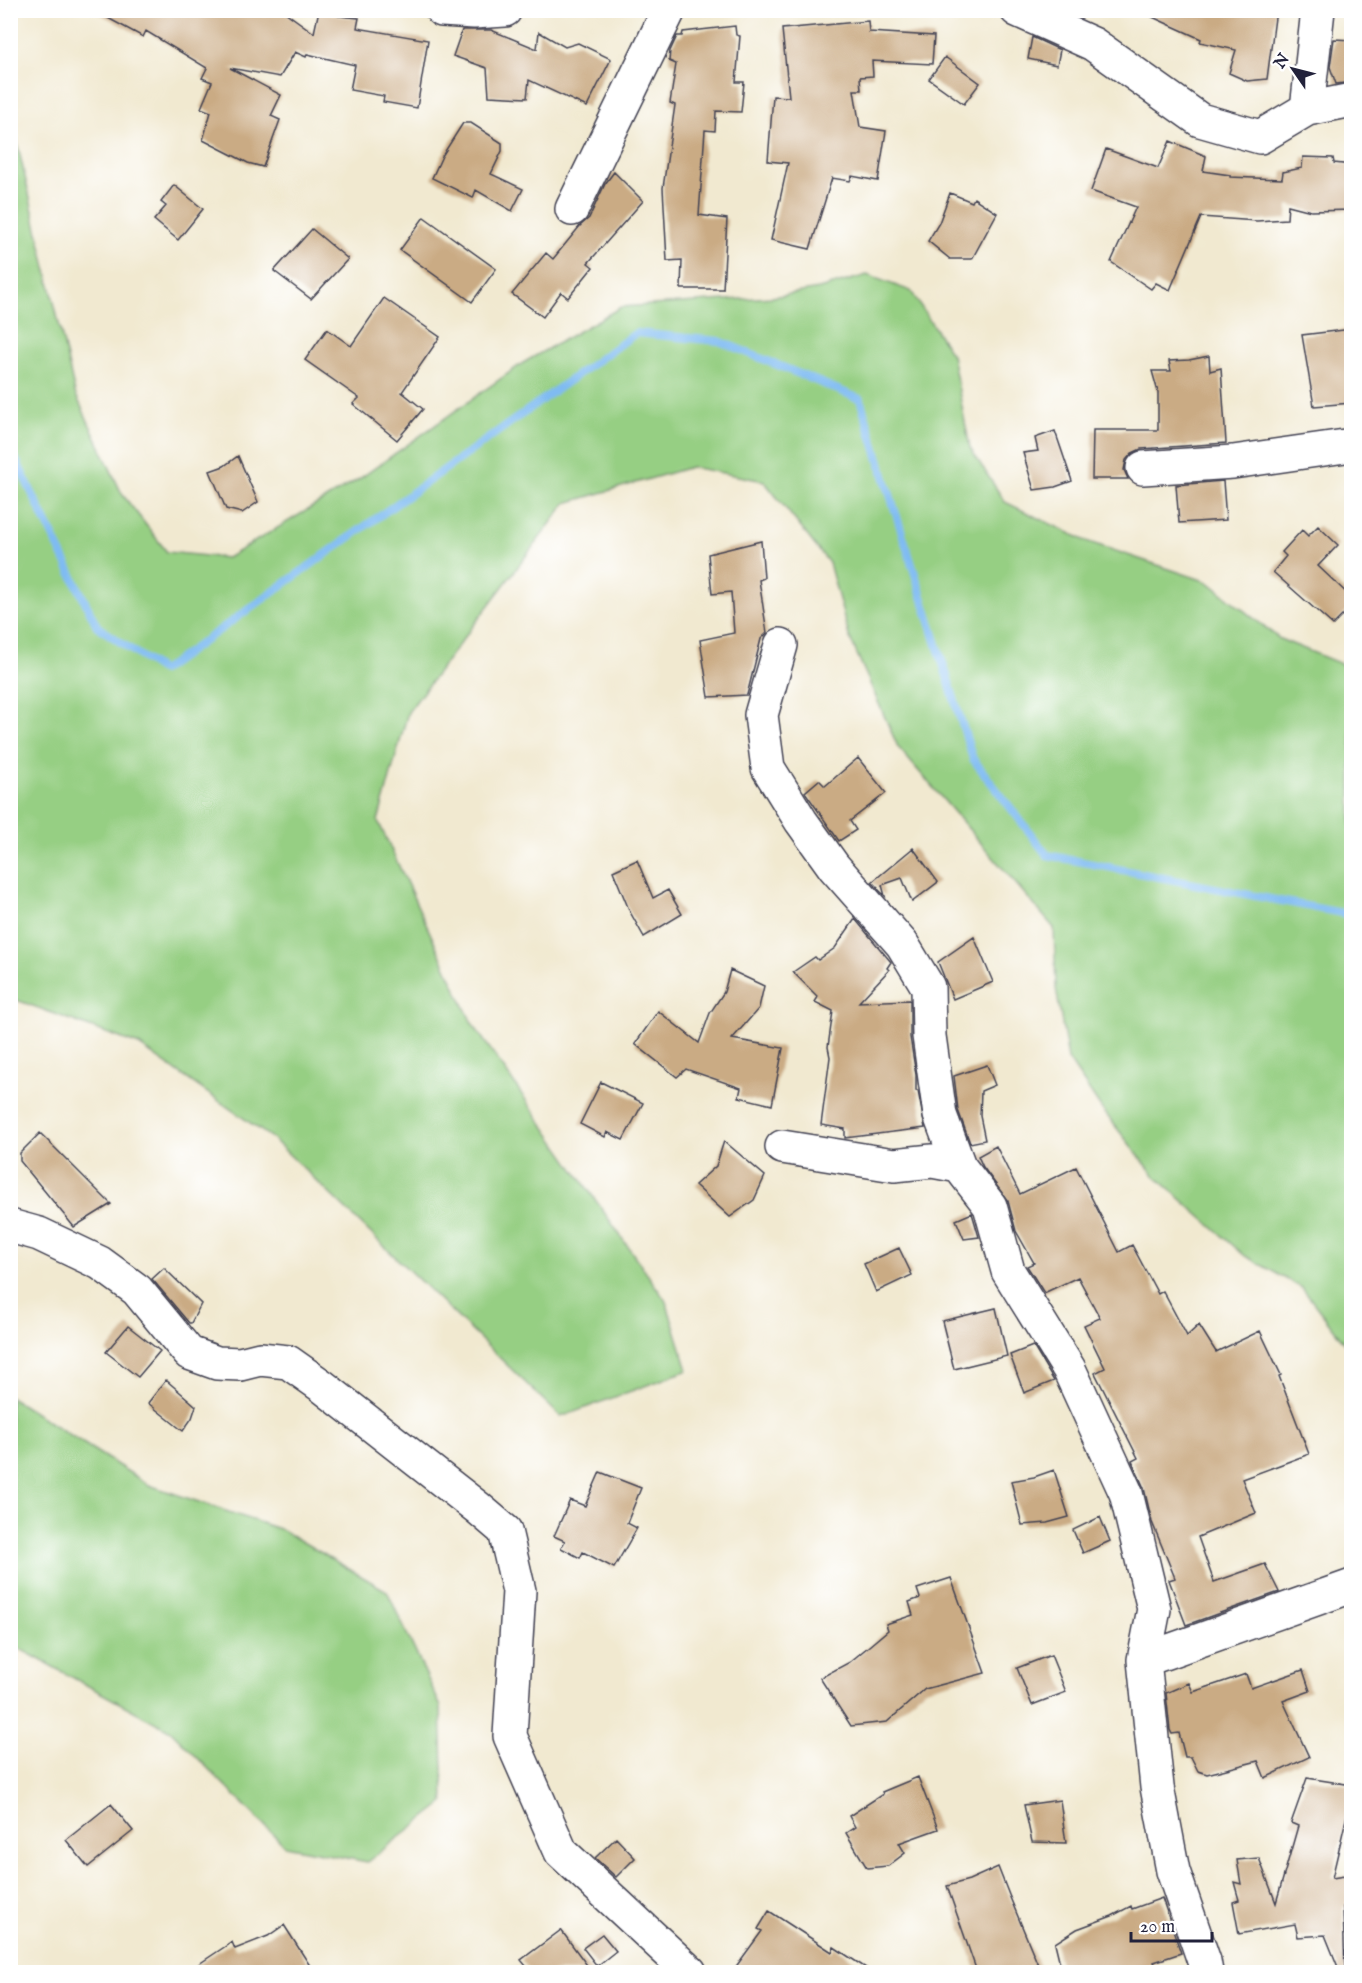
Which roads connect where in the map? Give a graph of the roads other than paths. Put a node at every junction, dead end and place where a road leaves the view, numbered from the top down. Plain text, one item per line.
1 (442, 10) edge
2 (505, 10) edge
3 (669, 10) edge
4 (1017, 10) edge
5 (1318, 10) edge
6 (1352, 100) edge
7 (1307, 109) junction
8 (572, 209) dead end
9 (1352, 445) edge
10 (1143, 468) dead end
11 (781, 645) dead end
12 (782, 1148) dead end
13 (959, 1166) junction
14 (10, 1226) edge
15 (1352, 1586) edge
16 (1144, 1660) junction
17 (690, 1972) edge
18 (1206, 1972) edge

1 - 2 street
3 - 8 street
4 - 7 street
5 - 7 street
6 - 7 street
9 - 10 street
11 - 13 street
12 - 13 street
13 - 16 street
14 - 17 street
15 - 16 street
16 - 18 street

